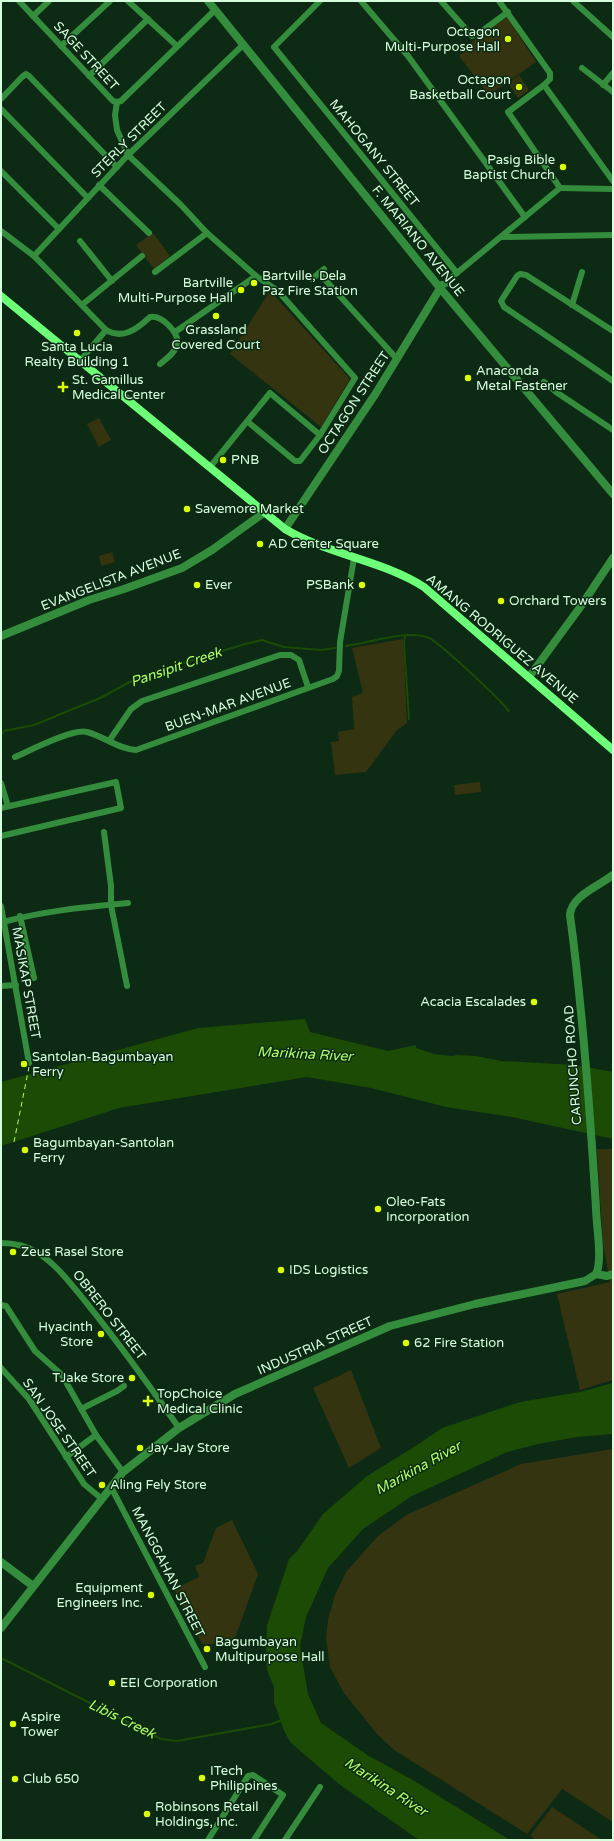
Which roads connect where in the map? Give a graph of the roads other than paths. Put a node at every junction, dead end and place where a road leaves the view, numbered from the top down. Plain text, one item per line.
1 (18, 1) edge
2 (49, 1) edge
3 (110, 1) edge
4 (128, 1) edge
5 (208, 1) edge
6 (320, 1) edge
7 (361, 1) edge
8 (441, 1) edge
9 (499, 1) edge
10 (573, 1) edge
11 (216, 10) junction
12 (508, 12) junction
13 (33, 16) junction
14 (148, 19) junction
15 (613, 37) edge
16 (244, 44) junction
17 (61, 46) junction
18 (178, 46) junction
19 (582, 68) dead end
20 (613, 73) edge
21 (89, 76) junction
22 (544, 85) junction
23 (603, 85) junction
24 (613, 92) edge
25 (1, 99) edge
26 (117, 102) junction
27 (1, 108) edge
28 (128, 155) junction
29 (116, 167) junction
30 (1, 171) edge
31 (613, 181) edge
32 (100, 185) junction
33 (560, 188) junction
34 (613, 189) edge
35 (88, 198) junction
36 (525, 217) junction
37 (59, 228) junction
38 (1, 231) edge
39 (149, 232) dead end
40 (207, 233) junction
41 (613, 235) edge
42 (502, 236) junction
43 (80, 241) dead end
44 (34, 256) junction
45 (142, 256) dead end
46 (155, 272) dead end
47 (582, 272) dead end
48 (457, 273) junction
49 (256, 276) junction
50 (312, 279) dead end
51 (112, 281) junction
52 (441, 287) junction
53 (1, 296) edge
54 (83, 304) junction
55 (572, 304) junction
56 (106, 330) junction
57 (613, 331) edge
58 (174, 332) junction
59 (397, 359) junction
60 (80, 361) junction
61 (160, 364) dead end
62 (613, 380) edge
63 (544, 382) dead end
64 (248, 422) junction
65 (613, 430) edge
66 (320, 435) junction
67 (210, 467) junction
68 (613, 494) edge
69 (265, 512) junction
70 (285, 529) junction
71 (354, 558) junction
72 (613, 558) edge
73 (1, 636) edge
74 (529, 677) junction
75 (308, 687) junction
76 (109, 741) junction
77 (613, 750) edge
78 (15, 757) dead end
79 (1, 783) edge
80 (8, 806) junction
81 (1, 808) edge
82 (104, 832) dead end
83 (1, 836) edge
84 (613, 875) edge
85 (128, 903) dead end
86 (111, 905) junction
87 (1, 906) edge
88 (20, 916) junction
89 (3, 922) edge
90 (34, 978) dead end
91 (16, 985) junction
92 (1, 986) edge
93 (128, 986) dead end
94 (29, 1063) dead end
95 (1, 1243) edge
96 (596, 1274) junction
97 (613, 1274) edge
98 (1, 1304) edge
99 (1, 1368) edge
100 (124, 1386) dead end
101 (81, 1409) junction
102 (179, 1428) junction
103 (96, 1434) junction
104 (66, 1457) junction
105 (123, 1472) junction
106 (111, 1487) junction
107 (102, 1499) junction
108 (1, 1562) edge
109 (33, 1586) junction
110 (1, 1628) edge
111 (206, 1667) dead end
112 (320, 1787) dead end
113 (290, 1793) dead end
114 (283, 1795) junction
115 (208, 1840) edge
116 (254, 1840) edge
117 (286, 1840) edge

1 - 13 street, SAGE STREET
2 - 13 street
3 - 17 street
4 - 14 street
5 - 11 street, F. MARIANO AVENUE
6 - 48 street, MAHOGANY STREET
7 - 36 street
8 - 12 street
9 - 12 street
10 - 15 street
11 - 16 street, F. MARIANO AVENUE
11 - 18 street
12 - 22 street
13 - 17 street, SAGE STREET
14 - 18 street
14 - 21 street
16 - 28 street, STERLY STREET
16 - 52 street, F. MARIANO AVENUE
17 - 21 street, SAGE STREET
18 - 26 street
19 - 23 street
20 - 23 street
21 - 26 street, SAGE STREET
22 - 31 street
22 - 33 street
23 - 24 street
25 - 29 street
26 - 28 street, SAGE STREET
27 - 35 street
28 - 29 street, STERLY STREET
28 - 40 street
29 - 32 street, STERLY STREET
30 - 37 street
32 - 35 street, STERLY STREET
32 - 39 street
33 - 34 street
33 - 36 street
35 - 37 street, STERLY STREET
36 - 42 street
37 - 44 street, STERLY STREET
38 - 44 street
40 - 46 street
40 - 49 street
41 - 42 street
42 - 48 street
43 - 51 street
44 - 54 street
45 - 51 street
47 - 55 street
48 - 52 street
49 - 58 street
49 - 66 street
50 - 59 street
51 - 54 street
52 - 59 street, OCTAGON STREET
52 - 68 street, F. MARIANO AVENUE
53 - 60 main road, AMANG RODRIGUEZ AVENUE
54 - 56 street
55 - 57 street
55 - 62 street
56 - 58 street
56 - 60 street
58 - 61 street
59 - 70 street, OCTAGON STREET
60 - 67 main road, AMANG RODRIGUEZ AVENUE
63 - 65 street
64 - 66 street
64 - 66 street
64 - 67 street
67 - 69 main road, AMANG RODRIGUEZ AVENUE
69 - 70 main road, AMANG RODRIGUEZ AVENUE
69 - 73 street, EVANGELISTA AVENUE
70 - 71 main road, AMANG RODRIGUEZ AVENUE
71 - 74 main road, AMANG RODRIGUEZ AVENUE
71 - 75 street, BUEN-MAR AVENUE
72 - 74 street
74 - 77 main road, AMANG RODRIGUEZ AVENUE
75 - 76 street, BUEN-MAR AVENUE
75 - 76 street
76 - 78 street, BUEN-MAR AVENUE
79 - 80 street
80 - 81 street
80 - 83 street
82 - 86 street
84 - 96 street, CARUNCHO ROAD
85 - 86 street
86 - 88 street
86 - 93 street
87 - 89 street, MASIKAP STREET
88 - 89 street
88 - 90 street
89 - 91 street, MASIKAP STREET
91 - 92 street
91 - 94 street, MASIKAP STREET
95 - 102 street, OBRERO STREET
96 - 97 street, INDUSTRIA STREET
96 - 102 street, INDUSTRIA STREET
98 - 101 street
99 - 104 street, SAN JOSE STREET
100 - 101 street
101 - 103 street
102 - 105 street, INDUSTRIA STREET
103 - 104 street
103 - 105 street
104 - 107 street, SAN JOSE STREET
105 - 106 street, INDUSTRIA STREET
106 - 107 street, INDUSTRIA STREET
106 - 111 street, MANGGAHAN STREET
107 - 109 street, INDUSTRIA STREET
108 - 109 street
109 - 110 street, INDUSTRIA STREET
112 - 117 street
113 - 114 street
114 - 115 street
114 - 116 street

